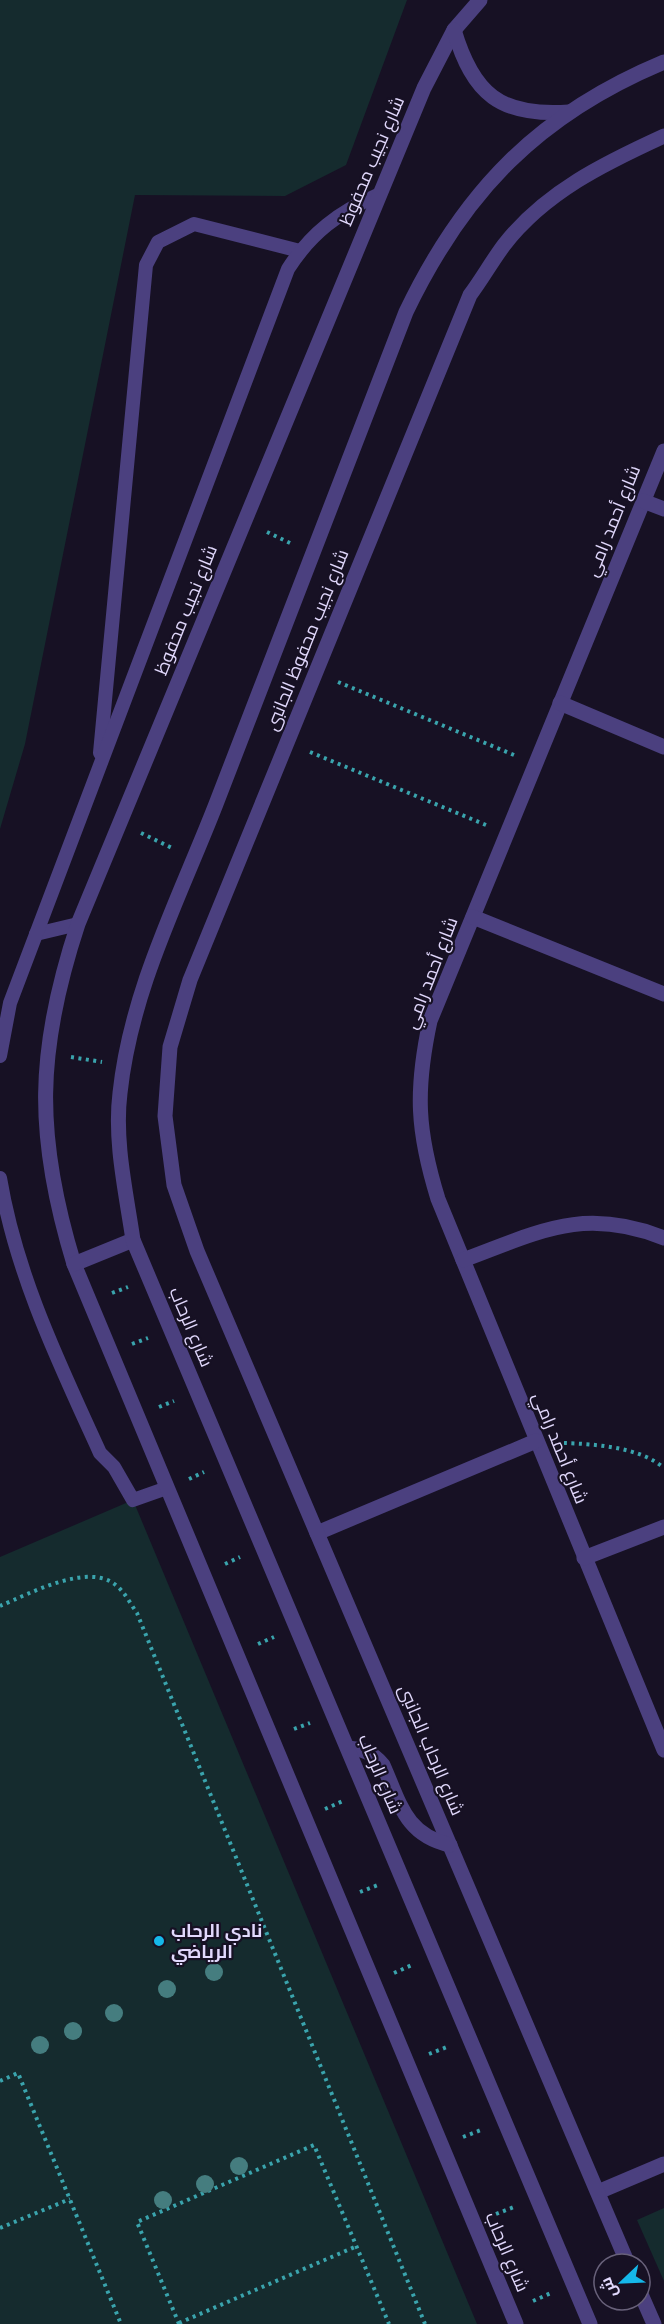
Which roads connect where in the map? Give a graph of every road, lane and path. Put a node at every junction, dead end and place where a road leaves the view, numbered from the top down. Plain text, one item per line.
1 (480, 0) edge
2 (453, 30) junction
3 (664, 62) edge
4 (569, 112) junction
5 (664, 136) edge
6 (378, 195) junction
7 (300, 251) junction
8 (664, 451) edge
9 (643, 501) junction
10 (664, 509) edge
11 (244, 522) junction
12 (312, 554) junction
13 (315, 673) junction
14 (560, 703) junction
15 (287, 743) junction
16 (664, 747) edge
17 (536, 764) junction
18 (98, 770) junction
19 (120, 822) junction
20 (507, 834) junction
21 (194, 858) junction
22 (473, 917) junction
23 (78, 924) junction
24 (36, 934) junction
25 (664, 994) edge
26 (47, 1053) junction
27 (0, 1056) edge
28 (124, 1065) junction
29 (0, 1178) edge
30 (664, 1238) edge
31 (133, 1240) junction
32 (197, 1251) joint
33 (463, 1260) junction
34 (74, 1264) junction
35 (149, 1278) junction
36 (90, 1303) junction
37 (171, 1328) junction
38 (110, 1353) junction
39 (197, 1392) junction
40 (136, 1416) junction
41 (536, 1441) junction
42 (227, 1463) junction
43 (664, 1468) edge
44 (166, 1488) junction
45 (664, 1527) edge
46 (317, 1533) junction
47 (263, 1548) junction
48 (584, 1558) junction
49 (202, 1574) junction
50 (0, 1606) edge
51 (296, 1627) junction
52 (236, 1654) junction
53 (333, 1714) junction
54 (271, 1738) junction
55 (348, 1748) junction
56 (664, 1750) edge
57 (366, 1791) junction
58 (304, 1818) junction
59 (450, 1845) junction
60 (401, 1875) junction
61 (339, 1901) junction
62 (435, 1956) junction
63 (373, 1982) junction
64 (470, 2037) junction
65 (407, 2063) junction
66 (0, 2081) edge
67 (504, 2120) junction
68 (442, 2146) junction
69 (664, 2164) edge
70 (598, 2192) junction
71 (537, 2198) junction
72 (70, 2199) junction
73 (474, 2223) junction
74 (0, 2228) edge
75 (357, 2246) junction
76 (623, 2252) edge
77 (574, 2284) junction
78 (513, 2317) edge
79 (121, 2324) edge
80 (179, 2324) edge
81 (389, 2324) edge
82 (425, 2324) edge
83 (590, 2324) edge

1 - 2 street, شارع نجيب محفوظ
2 - 4 street
2 - 6 street, شارع نجيب محفوظ
3 - 4 street
4 - 12 street
5 - 13 street, شارع نجيب محفوظ الجانبى
6 - 7 lane
6 - 11 street, شارع نجيب محفوظ
7 - 18 lane
7 - 18 lane
8 - 9 street, شارع أحمد رامي
9 - 10 street
9 - 14 street, شارع أحمد رامي
11 - 12 path
11 - 19 street, شارع نجيب محفوظ
12 - 21 street
13 - 15 street, شارع نجيب محفوظ الجانبى
13 - 17 path
14 - 16 street
14 - 17 street, شارع أحمد رامي
15 - 20 path
15 - 32 street, شارع نجيب محفوظ الجانبى
17 - 20 street, شارع أحمد رامي
18 - 24 lane
19 - 21 path
19 - 23 street, شارع نجيب محفوظ
20 - 22 street, شارع أحمد رامي
21 - 28 street
22 - 25 street
22 - 33 street, شارع أحمد رامي
23 - 24 lane
23 - 26 street, شارع نجيب محفوظ
24 - 27 lane
26 - 28 path
26 - 34 street, شارع نجيب محفوظ
28 - 31 street
29 - 44 lane
30 - 33 street
31 - 34 street
31 - 35 street, شارع الرحاب
32 - 46 street, شارع الرحاب الجانبى
33 - 41 street, شارع أحمد رامي
34 - 36 street, شارع الرحاب
35 - 36 path
35 - 37 street, شارع الرحاب
36 - 38 street, شارع الرحاب
37 - 38 path
37 - 39 street, شارع الرحاب
38 - 40 street, شارع الرحاب
39 - 40 path
39 - 42 street, شارع الرحاب
40 - 44 street, شارع الرحاب
41 - 43 path
41 - 46 street
41 - 48 street, شارع أحمد رامي
42 - 44 path
42 - 47 street, شارع الرحاب
44 - 49 street, شارع الرحاب
45 - 48 street
46 - 59 street, شارع الرحاب الجانبى
47 - 49 path
47 - 51 street, شارع الرحاب
48 - 56 street, شارع أحمد رامي
49 - 52 street, شارع الرحاب
50 - 82 path
51 - 52 path
51 - 53 street, شارع الرحاب
52 - 54 street, شارع الرحاب
53 - 54 path
53 - 55 street, شارع الرحاب
54 - 58 street, شارع الرحاب
55 - 57 street, شارع الرحاب
55 - 59 street
57 - 58 path
57 - 60 street, شارع الرحاب
58 - 61 street, شارع الرحاب
59 - 70 street, شارع الرحاب الجانبى
60 - 61 path
60 - 62 street, شارع الرحاب
61 - 63 street, شارع الرحاب
62 - 63 path
62 - 64 street, شارع الرحاب
63 - 65 street, شارع الرحاب
64 - 65 path
64 - 67 street, شارع الرحاب
65 - 68 street, شارع الرحاب
66 - 72 path
67 - 68 path
67 - 71 street, شارع الرحاب
68 - 73 street, شارع الرحاب
69 - 70 street
70 - 76 street, شارع الرحاب الجانبى
71 - 73 path
71 - 77 street, شارع الرحاب
72 - 74 path
72 - 79 path
73 - 78 street, شارع الرحاب
75 - 80 path
75 - 80 path
75 - 81 path
77 - 78 path
77 - 83 street, شارع الرحاب

